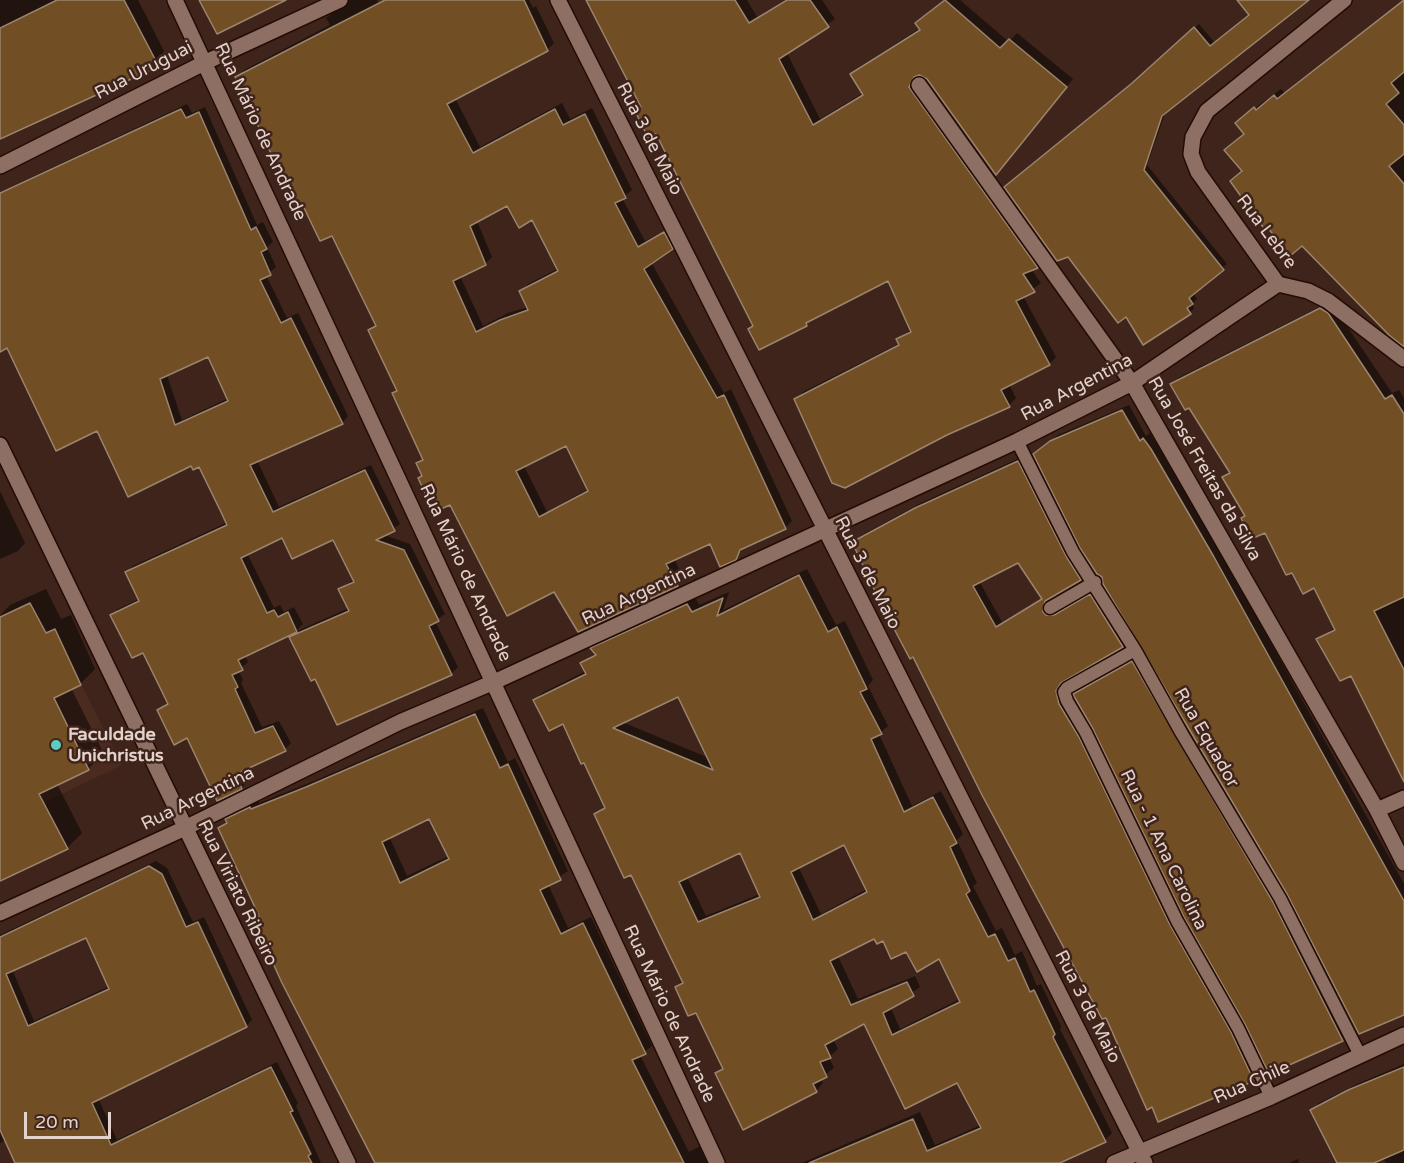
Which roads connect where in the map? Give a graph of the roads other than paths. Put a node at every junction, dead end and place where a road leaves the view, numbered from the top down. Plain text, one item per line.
1 (175, 0) edge
2 (340, 0) edge
3 (558, 0) edge
4 (1344, 0) edge
5 (206, 62) junction
6 (918, 85) dead end
7 (0, 166) edge
8 (1278, 284) junction
9 (1404, 359) edge
10 (1132, 383) junction
11 (1017, 441) junction
12 (0, 445) edge
13 (824, 531) junction
14 (1095, 582) junction
15 (1050, 608) dead end
16 (1135, 650) junction
17 (494, 682) junction
18 (1404, 798) edge
19 (1377, 810) junction
20 (183, 829) junction
21 (1404, 863) edge
22 (0, 913) edge
23 (1404, 1035) edge
24 (1360, 1055) junction
25 (1271, 1097) junction
26 (1142, 1158) edge
27 (348, 1163) edge
28 (717, 1163) edge
29 (1114, 1163) edge

1 - 5 street, Rua Mário de Andrade
2 - 5 street, Rua Uruguai
3 - 13 street, Rua 3 de Maio
4 - 8 street, Rua Lebre
5 - 7 street, Rua Uruguai
5 - 17 street, Rua Mário de Andrade
6 - 10 street, Rua José Freitas da Silva
8 - 9 street, Rua Lebre
8 - 10 street, Rua Argentina
10 - 11 street, Rua Argentina
10 - 19 street, Rua José Freitas da Silva
11 - 13 street, Rua Argentina
11 - 14 lane, Rua Equador
12 - 20 street, Rua Viriato Ribeiro
13 - 17 street, Rua Argentina
13 - 26 street, Rua 3 de Maio
14 - 15 lane
14 - 16 lane, Rua Equador
16 - 24 lane, Rua Equador
16 - 25 lane, Rua - 1 Ana Carolina
17 - 20 street, Rua Argentina
17 - 28 street, Rua Mário de Andrade
18 - 19 street
19 - 21 street, Rua José Freitas da Silva
20 - 22 street, Rua Argentina
20 - 27 street, Rua Viriato Ribeiro
23 - 24 street, Rua Chile
24 - 25 street, Rua Chile
25 - 26 street, Rua Chile
26 - 29 street, Rua Chile

